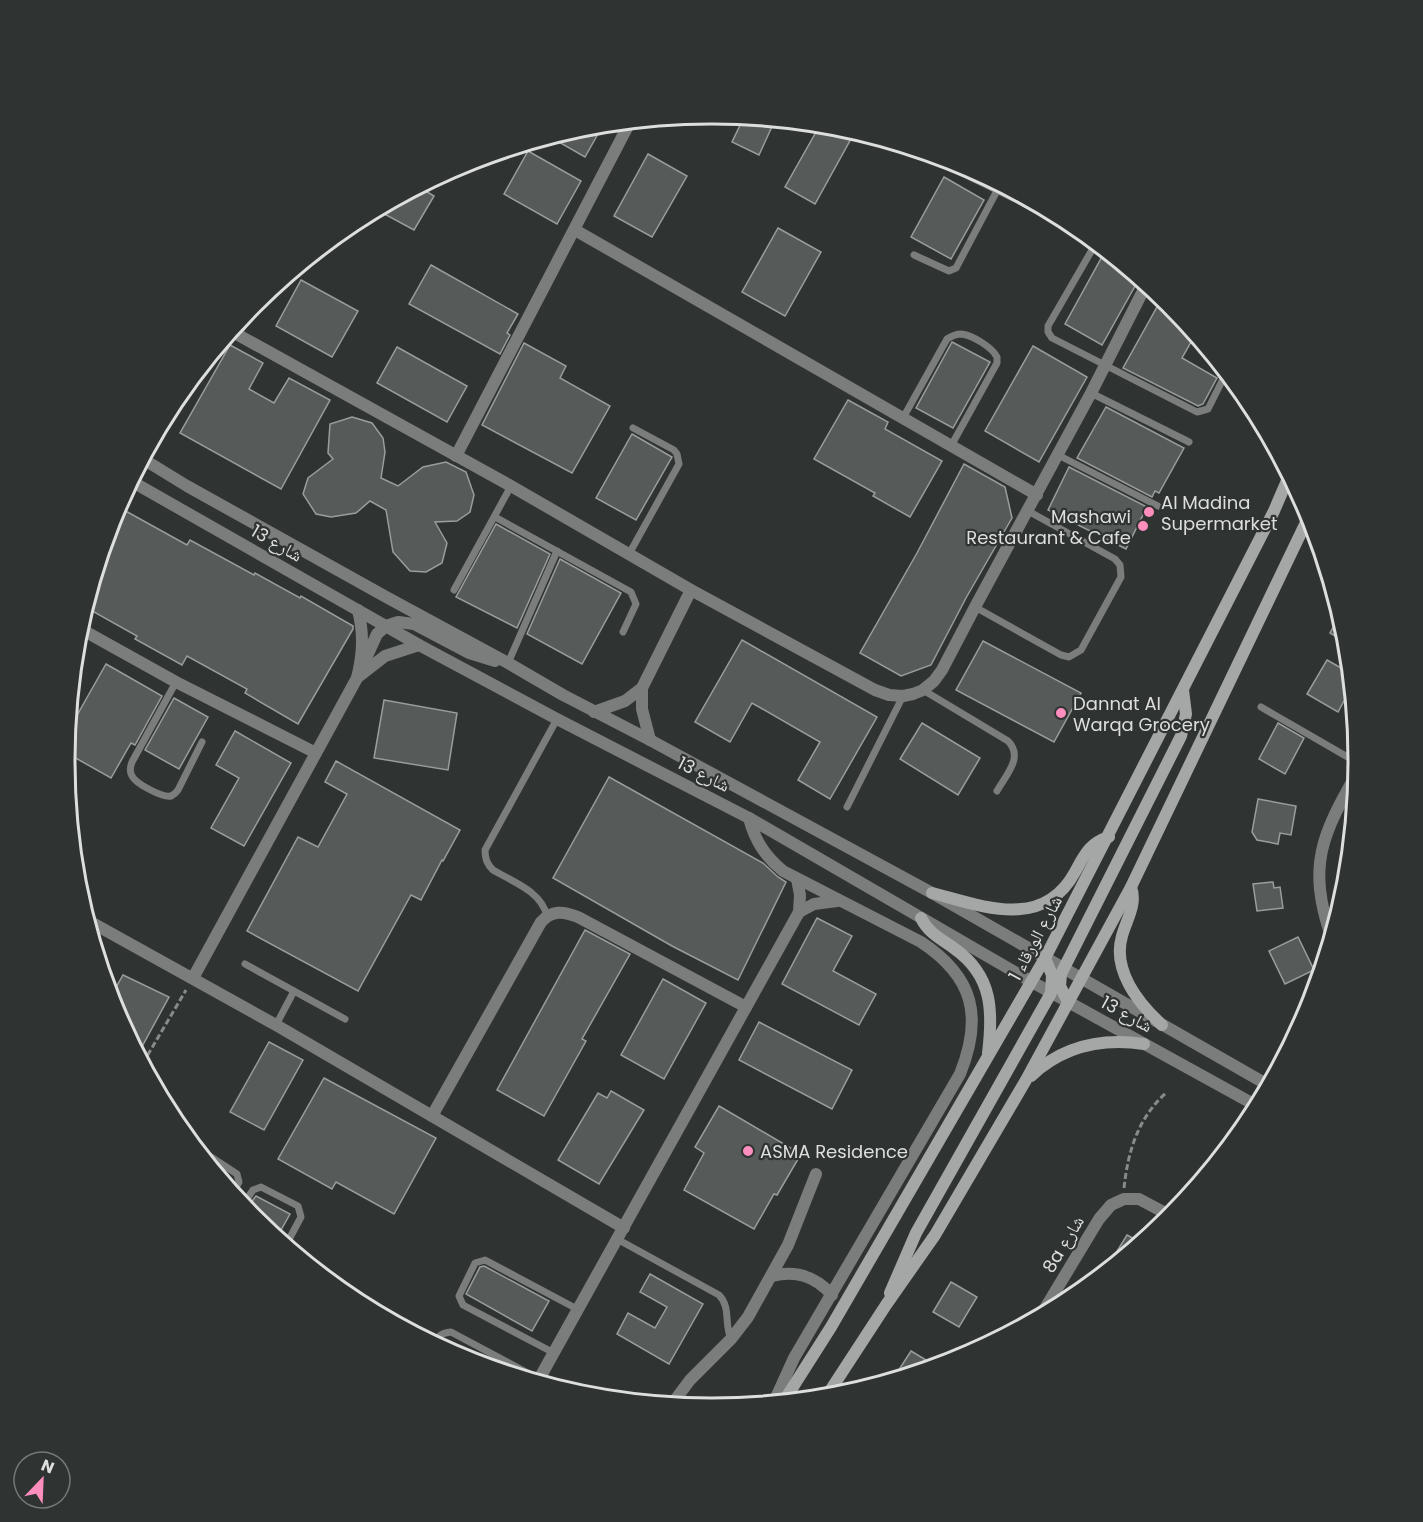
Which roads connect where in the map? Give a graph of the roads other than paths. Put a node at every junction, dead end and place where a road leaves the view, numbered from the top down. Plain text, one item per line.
1 (626, 130) edge
2 (997, 192) edge
3 (575, 230) junction
4 (1091, 250) edge
5 (915, 255) dead end
6 (1142, 292) edge
7 (238, 335) edge
8 (1105, 366) junction
9 (1222, 382) edge
10 (1091, 393) junction
11 (903, 418) junction
12 (633, 428) dead end
13 (1189, 442) dead end
14 (951, 446) junction
15 (1058, 455) junction
16 (456, 456) junction
17 (150, 463) edge
18 (138, 485) edge
19 (1285, 485) edge
20 (511, 486) junction
21 (1037, 495) junction
22 (1158, 506) dead end
23 (1028, 510) junction
24 (495, 517) junction
25 (1304, 527) edge
26 (557, 551) junction
27 (629, 554) junction
28 (454, 590) dead end
29 (691, 590) junction
30 (975, 607) junction
31 (358, 610) junction
32 (386, 626) junction
33 (623, 632) dead end
34 (88, 633) edge
35 (418, 645) junction
36 (508, 663) junction
37 (357, 678) junction
38 (176, 682) junction
39 (642, 688) junction
40 (923, 690) junction
41 (1183, 690) junction
42 (903, 696) junction
43 (1261, 708) dead end
44 (594, 712) junction
45 (557, 719) junction
46 (650, 740) junction
47 (202, 742) dead end
48 (316, 753) junction
49 (1348, 757) edge
50 (997, 791) dead end
51 (1347, 791) edge
52 (847, 807) dead end
53 (749, 818) junction
54 (1109, 837) junction
55 (797, 879) junction
56 (1131, 887) junction
57 (932, 893) junction
58 (839, 900) junction
59 (799, 912) junction
60 (547, 916) junction
61 (921, 918) junction
62 (1327, 923) edge
63 (97, 925) edge
64 (1045, 957) junction
65 (245, 964) dead end
66 (1064, 968) junction
67 (193, 978) junction
68 (1081, 978) junction
69 (1032, 982) junction
70 (294, 991) junction
71 (1052, 993) junction
72 (1068, 1002) junction
73 (746, 1007) junction
74 (345, 1019) dead end
75 (276, 1025) junction
76 (1162, 1025) junction
77 (1144, 1044) junction
78 (987, 1060) junction
79 (1026, 1080) junction
80 (1262, 1081) edge
81 (1249, 1102) edge
82 (432, 1116) junction
83 (217, 1161) edge
84 (816, 1173) dead end
85 (237, 1186) edge
86 (248, 1197) edge
87 (1162, 1211) edge
88 (621, 1233) junction
89 (290, 1238) edge
90 (771, 1276) junction
91 (832, 1295) junction
92 (1051, 1299) edge
93 (886, 1305) junction
94 (579, 1310) junction
95 (438, 1336) edge
96 (732, 1339) junction
97 (554, 1353) junction
98 (513, 1366) edge
99 (542, 1375) edge
100 (834, 1385) edge
101 (789, 1393) edge
102 (778, 1394) edge
103 (678, 1396) edge

1 - 3 street
2 - 5 lane
3 - 11 street
3 - 16 street
4 - 8 lane
6 - 8 street
7 - 16 street
8 - 9 lane
8 - 10 street
10 - 13 lane
10 - 15 street
11 - 14 street
11 - 14 lane
12 - 27 lane
14 - 21 street
15 - 21 street
15 - 22 lane
16 - 20 street
17 - 36 street, شارع 13
18 - 31 street, شارع 13
19 - 41 main road, شارع الورقاء 1
20 - 24 lane
20 - 27 street
21 - 23 street
23 - 30 street
23 - 30 lane
24 - 26 lane
24 - 28 lane
25 - 56 main road
26 - 33 lane
26 - 36 lane
27 - 29 street
29 - 39 street
29 - 42 street
30 - 40 street
31 - 32 street, شارع 13
31 - 37 street
32 - 35 street, شارع 13
32 - 36 street
32 - 37 street
34 - 38 street
35 - 37 street
35 - 45 street, شارع 13
36 - 44 street, شارع 13
37 - 48 street
38 - 47 lane
38 - 48 street
39 - 44 street
39 - 46 street
40 - 42 street
40 - 50 lane
41 - 54 main road, شارع الورقاء 1
41 - 66 main road
42 - 52 lane
43 - 49 lane
44 - 46 street, شارع 13
45 - 53 street, شارع 13
45 - 60 lane
46 - 57 street, شارع 13
48 - 67 street
51 - 62 street
53 - 55 street
53 - 61 street, شارع 13
54 - 57 main road
54 - 64 main road, شارع الورقاء 1
55 - 58 street
55 - 59 street
56 - 68 main road
56 - 76 main road
57 - 64 street, شارع 13
58 - 59 street
58 - 91 street
59 - 73 street
60 - 73 street
60 - 82 street
61 - 69 street, شارع 13
61 - 78 main road
63 - 67 street
64 - 66 street, شارع 13
64 - 69 main road, شارع الورقاء 1
64 - 71 main road
65 - 70 lane
66 - 68 street, شارع 13
66 - 72 main road
67 - 75 street
68 - 72 main road
68 - 76 street, شارع 13
69 - 71 street, شارع 13
69 - 78 main road, شارع الورقاء 1
70 - 74 lane
70 - 75 lane
71 - 72 street, شارع 13
71 - 93 main road
72 - 77 street, شارع 13
72 - 79 main road
73 - 88 street
75 - 82 street
76 - 80 street, شارع 13
77 - 79 main road
77 - 81 street, شارع 13
78 - 101 main road, شارع الورقاء 1
79 - 93 main road
82 - 88 street
83 - 85 lane
84 - 90 street
86 - 89 lane
87 - 92 street, 8a شارع
88 - 94 street
88 - 96 lane
90 - 91 street
90 - 96 street
91 - 102 street
93 - 100 main road
94 - 97 street
94 - 97 lane
95 - 98 lane
96 - 103 street
97 - 99 street

